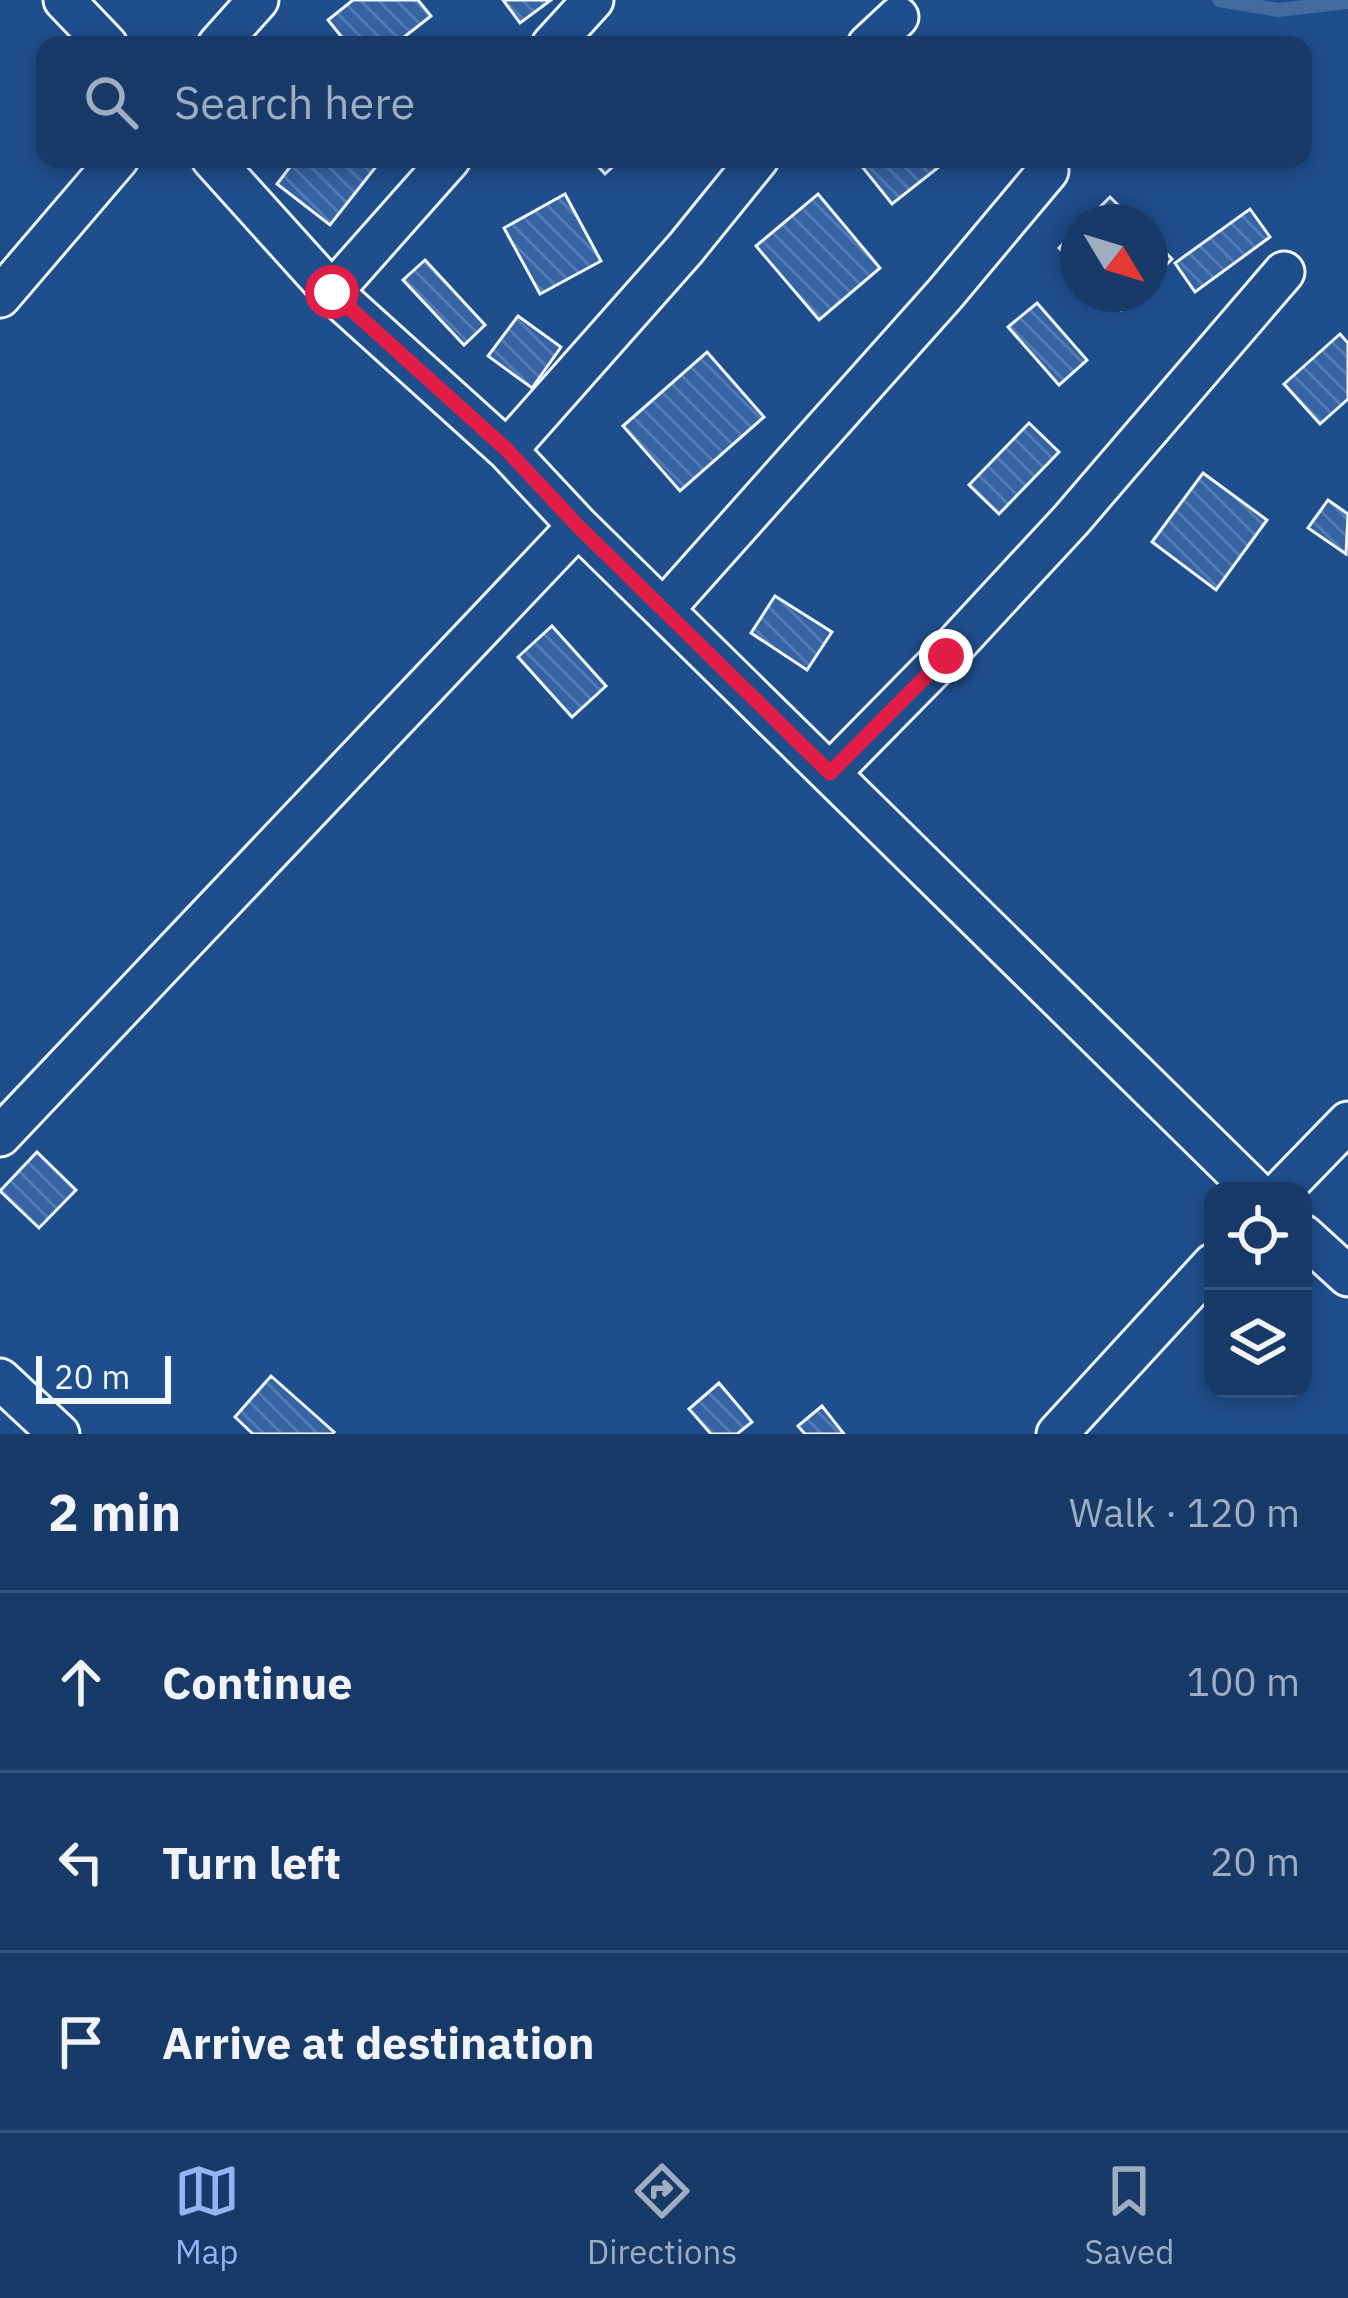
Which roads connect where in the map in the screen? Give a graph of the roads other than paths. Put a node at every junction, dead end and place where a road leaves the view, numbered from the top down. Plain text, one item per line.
1 (64, 0) edge
2 (258, 0) edge
3 (593, 0) edge
4 (898, 17) dead end
5 (98, 36) edge
6 (226, 36) edge
7 (561, 36) edge
8 (878, 36) edge
9 (110, 168) edge
10 (220, 168) edge
11 (442, 168) edge
12 (751, 168) edge
13 (1048, 170) dead end
14 (1283, 272) dead end
15 (332, 292) junction
16 (0, 297) edge
17 (507, 450) junction
18 (578, 526) junction
19 (664, 609) junction
20 (830, 773) junction
21 (1348, 1122) edge
22 (0, 1136) edge
23 (1246, 1182) edge
24 (1290, 1182) edge
25 (1312, 1243) edge
26 (1204, 1274) edge
27 (1348, 1276) edge
28 (0, 1379) edge
29 (59, 1434) edge
30 (1057, 1434) edge

1 - 5 street
2 - 6 street
3 - 7 street
4 - 8 street
9 - 16 street
10 - 15 street
11 - 15 street
12 - 17 street
13 - 19 street
14 - 20 street
15 - 17 street
17 - 18 street
18 - 19 street
18 - 22 street
19 - 20 street
20 - 23 street
21 - 24 street
25 - 27 street
26 - 30 street
28 - 29 street

